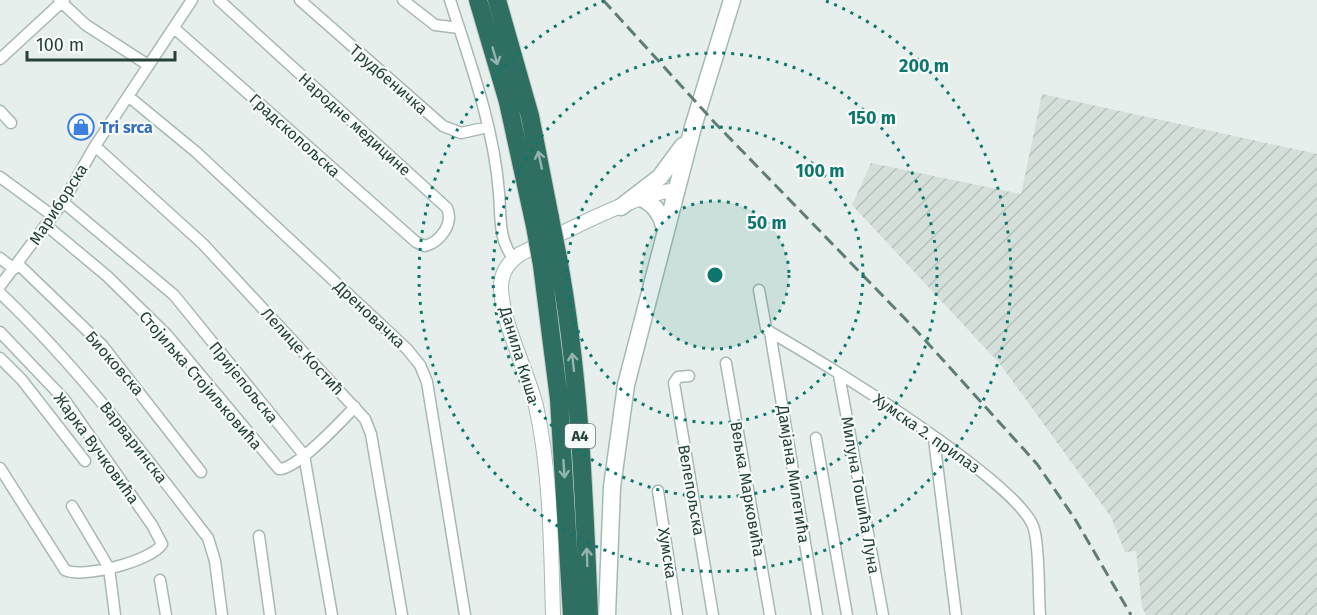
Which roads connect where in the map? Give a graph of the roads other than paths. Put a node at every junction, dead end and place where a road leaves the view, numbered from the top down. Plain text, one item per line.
1 (192, 0) edge
2 (219, 0) edge
3 (300, 0) edge
4 (403, 0) edge
5 (450, 0) edge
6 (478, 0) edge
7 (497, 0) edge
8 (732, 0) edge
9 (62, 1) edge
10 (174, 28) junction
11 (459, 28) junction
12 (0, 59) edge
13 (148, 65) junction
14 (128, 96) junction
15 (0, 111) edge
16 (11, 123) dead end
17 (488, 127) junction
18 (693, 127) junction
19 (95, 146) junction
20 (0, 177) edge
21 (675, 191) junction
22 (641, 198) junction
23 (63, 202) junction
24 (621, 207) junction
25 (53, 216) junction
26 (543, 222) junction
27 (47, 226) junction
28 (665, 230) junction
29 (416, 242) joint
30 (0, 258) edge
31 (514, 259) junction
32 (550, 262) junction
33 (16, 267) junction
34 (0, 286) edge
35 (759, 290) dead end
36 (0, 292) edge
37 (0, 332) edge
38 (770, 332) junction
39 (0, 358) edge
40 (726, 363) dead end
41 (689, 375) dead end
42 (839, 375) junction
43 (356, 407) junction
44 (816, 438) dead end
45 (934, 439) junction
46 (304, 455) junction
47 (85, 461) dead end
48 (0, 468) edge
49 (201, 472) dead end
50 (658, 491) dead end
51 (72, 506) dead end
52 (260, 537) dead end
53 (109, 568) junction
54 (160, 580) dead end
55 (115, 615) edge
56 (166, 615) edge
57 (222, 615) edge
58 (270, 615) edge
59 (332, 615) edge
60 (402, 615) edge
61 (465, 615) edge
62 (553, 615) edge
63 (572, 615) edge
64 (589, 615) edge
65 (607, 615) edge
66 (677, 615) edge
67 (713, 615) edge
68 (770, 615) edge
69 (817, 615) edge
70 (846, 615) edge
71 (883, 615) edge
72 (956, 615) edge
73 (1040, 615) edge

1 - 10 street, Мариборска
2 - 29 street, Народне медицине
3 - 17 street, Трудбеничка
4 - 11 street
5 - 11 street
6 -> 26 highway, A4
26 -> 7 highway, A4
8 - 18 main road
9 - 12 street
9 - 13 street
10 - 13 street, Мариборска
10 - 29 street, Градскопољска
11 - 17 street
13 - 14 street, Мариборска
14 - 19 street, Мариборска
14 - 61 street, Дреновачка
15 - 16 street
17 - 31 street
18 - 21 main road
18 - 24 main road
19 - 23 street, Мариборска
19 - 43 street, Лелице Костић
20 - 25 street
21 - 22 street
21 - 28 main road
22 - 24 street
22 - 28 main road
23 - 25 street, Мариборска
23 - 46 street, Пријепољска
24 - 31 street
25 - 27 street, Мариборска
26 - 32 highway, A4, bridge
27 - 33 street, Мариборска
27 - 46 street, Стојиљка Стојиљковића
28 - 65 main road
30 - 33 street, Биоковска
31 - 62 street, Данила Киша
32 -> 63 highway, A4
64 -> 32 highway, A4
33 - 34 street, Мариборска
33 - 49 street, Биоковска
35 - 38 street
36 - 57 street, Варваринска
37 - 53 street, Жарка Вучковића
38 - 42 street, Хумска 2. прилаз
38 - 69 street, Дамјана Милетића
39 - 47 street
40 - 68 street, Вељка Марковића
41 - 67 street, Велепољска
42 - 45 street, Хумска 2. прилаз
42 - 71 street, Милуна Тошића Луна
43 - 46 street
43 - 60 street, Лелице Костић
44 - 70 street
45 - 72 street
45 - 73 street, Хумска 2. прилаз
46 - 59 street, Пријепољска
48 - 53 street
50 - 66 street, Хумска
51 - 53 street
52 - 58 street
53 - 55 street
54 - 56 street

